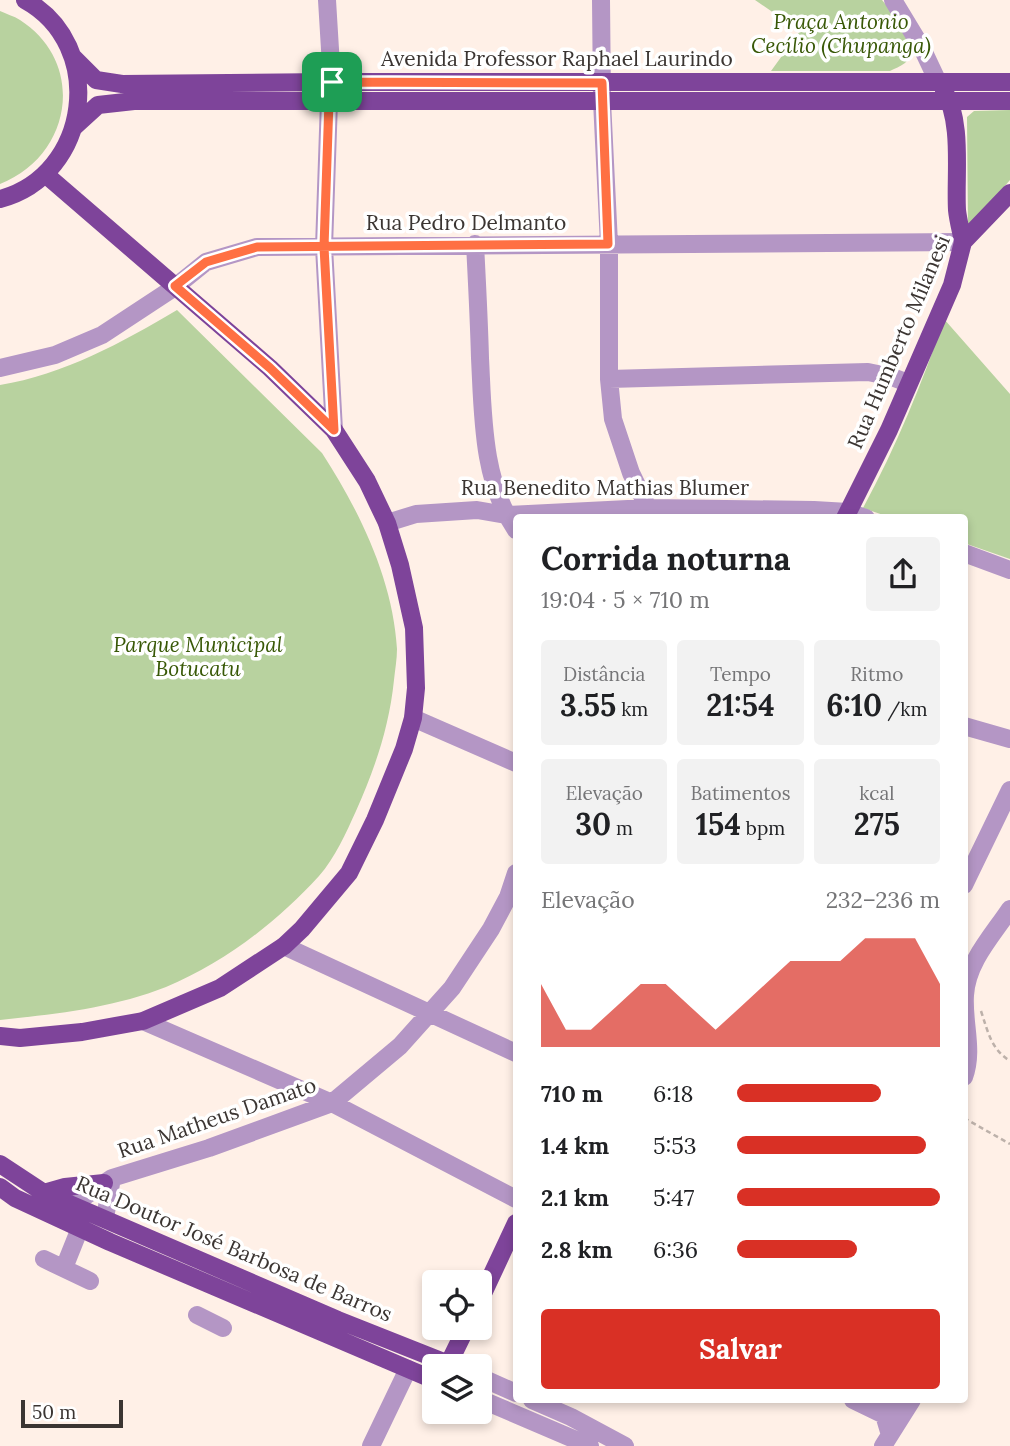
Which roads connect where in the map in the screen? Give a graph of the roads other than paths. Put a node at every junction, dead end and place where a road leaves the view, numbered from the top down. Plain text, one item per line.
1 (25, 0) edge
2 (327, 0) edge
3 (601, 0) edge
4 (893, 0) edge
5 (73, 57) junction
6 (332, 82) junction
7 (938, 82) junction
8 (1010, 82) edge
9 (602, 92) junction
10 (949, 100) junction
11 (329, 101) junction
12 (1010, 101) edge
13 (75, 126) junction
14 (45, 174) junction
15 (1010, 193) edge
16 (0, 199) edge
17 (963, 242) junction
18 (475, 244) junction
19 (608, 244) junction
20 (324, 247) junction
21 (175, 286) junction
22 (0, 368) edge
23 (608, 379) junction
24 (908, 383) junction
25 (334, 430) junction
26 (654, 513) edge
27 (750, 514) edge
28 (846, 514) edge
29 (387, 523) junction
30 (511, 523) edge
31 (968, 554) edge
32 (1010, 570) edge
33 (413, 718) junction
34 (968, 727) edge
35 (1010, 739) edge
36 (513, 762) edge
37 (1010, 790) edge
38 (968, 877) edge
39 (512, 899) edge
40 (1010, 909) edge
41 (284, 946) junction
42 (968, 975) edge
43 (430, 1012) junction
44 (144, 1021) junction
45 (0, 1036) edge
46 (513, 1052) edge
47 (332, 1103) junction
48 (0, 1164) edge
49 (108, 1181) junction
50 (0, 1187) edge
51 (44, 1193) junction
52 (513, 1197) edge
53 (105, 1218) junction
54 (79, 1223) junction
55 (513, 1229) edge
56 (44, 1259) dead end
57 (64, 1268) junction
58 (492, 1274) edge
59 (90, 1281) dead end
60 (197, 1315) dead end
61 (223, 1328) dead end
62 (422, 1354) edge
63 (408, 1369) junction
64 (422, 1375) edge
65 (492, 1382) edge
66 (513, 1392) edge
67 (492, 1401) edge
68 (539, 1403) edge
69 (868, 1403) edge
70 (910, 1403) edge
71 (888, 1407) edge
72 (572, 1417) edge
73 (886, 1441) edge
74 (370, 1446) edge
75 (590, 1446) edge
76 (625, 1446) edge

1 - 5 main road
2 - 6 street
3 - 9 street
4 - 7 street
5 - 6 main road, Avenida Professor Raphael Laurindo
5 - 13 main road
6 - 9 main road, Avenida Professor Raphael Laurindo
6 - 11 street
7 - 8 main road, Avenida Professor Raphael Laurindo
7 - 9 main road, Avenida Professor Raphael Laurindo
7 - 10 main road
9 - 10 main road, Avenida Professor Raphael Laurindo
9 - 11 main road, Avenida Professor Raphael Laurindo
9 - 19 street
10 - 12 main road, Avenida Professor Raphael Laurindo
10 - 17 main road
11 - 13 main road, Avenida Professor Raphael Laurindo
11 - 20 street
13 - 14 main road
14 - 16 main road
14 - 21 main road
15 - 17 main road, Rua Humberto Milanesi
17 - 19 street, Rua Pedro Delmanto
17 - 24 main road, Rua Humberto Milanesi
18 - 19 street, Rua Pedro Delmanto
18 - 20 street, Rua Pedro Delmanto
18 - 30 street
19 - 23 street
20 - 21 street, Rua Pedro Delmanto
20 - 25 street
21 - 22 street, Rua Pedro Delmanto
21 - 25 main road
23 - 24 street
23 - 26 street
24 - 28 main road, Rua Humberto Milanesi
25 - 29 main road
26 - 27 street, Rua Benedito Mathias Blumer
29 - 30 street, Rua Benedito Mathias Blumer
29 - 33 main road
31 - 32 street
33 - 36 street
33 - 41 main road
34 - 35 street
37 - 38 street
39 - 43 street, Rua Matheus Damato
40 - 42 street
41 - 43 street
41 - 44 main road
43 - 46 street
43 - 47 street, Rua Matheus Damato
44 - 45 main road
44 - 47 street
47 - 49 street, Rua Matheus Damato
47 - 52 street
48 - 51 main road, Rua Doutor José Barbosa de Barros
49 - 51 main road
49 - 53 street, Rua Matheus Damato
49 - 54 street, Rua Matheus Damato
50 - 54 main road, Rua Doutor José Barbosa de Barros
51 - 54 main road, Rua Doutor José Barbosa de Barros
53 - 54 main road, Rua Doutor José Barbosa de Barros
53 - 54 main road
53 - 62 main road, Rua Doutor José Barbosa de Barros
54 - 57 street
54 - 63 main road, Rua Doutor José Barbosa de Barros
55 - 58 main road
56 - 57 street
57 - 59 street
60 - 61 street
63 - 64 main road, Rua Doutor José Barbosa de Barros
63 - 74 street
65 - 66 street
67 - 72 street
68 - 72 street
69 - 71 street
70 - 73 street
71 - 73 street
72 - 75 street
72 - 76 street

